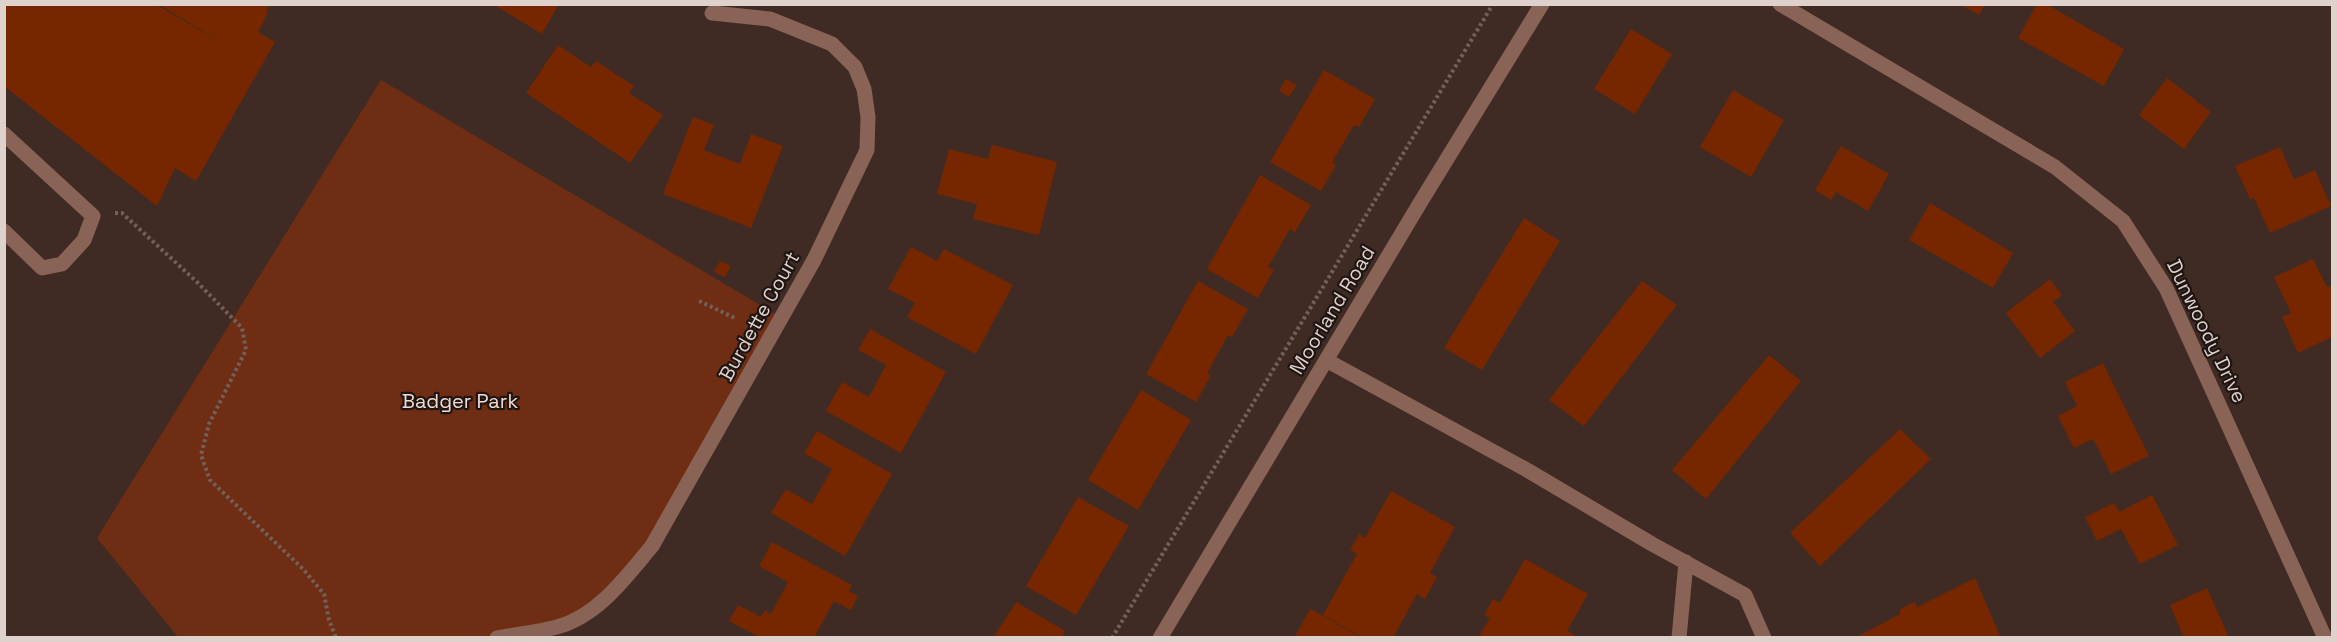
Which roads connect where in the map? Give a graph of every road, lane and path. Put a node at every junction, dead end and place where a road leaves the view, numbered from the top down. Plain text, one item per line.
1 (1493, 4) edge
2 (1542, 4) edge
3 (1780, 4) edge
4 (712, 13) dead end
5 (4, 134) edge
6 (93, 216) junction
7 (4, 231) edge
8 (699, 301) dead end
9 (736, 319) dead end
10 (1326, 360) junction
11 (1686, 562) junction
12 (336, 638) edge
13 (497, 638) edge
14 (1112, 638) edge
15 (1160, 638) edge
16 (1679, 638) edge
17 (1764, 638) edge
18 (2325, 638) edge

1 - 14 path
2 - 10 street, Moorland Road
3 - 18 street, Dunwoody Drive
4 - 13 street, Burdette Court
5 - 6 street
6 - 7 street
6 - 12 path
8 - 9 path
10 - 11 street
10 - 15 street, Moorland Road
11 - 16 street
11 - 17 street

